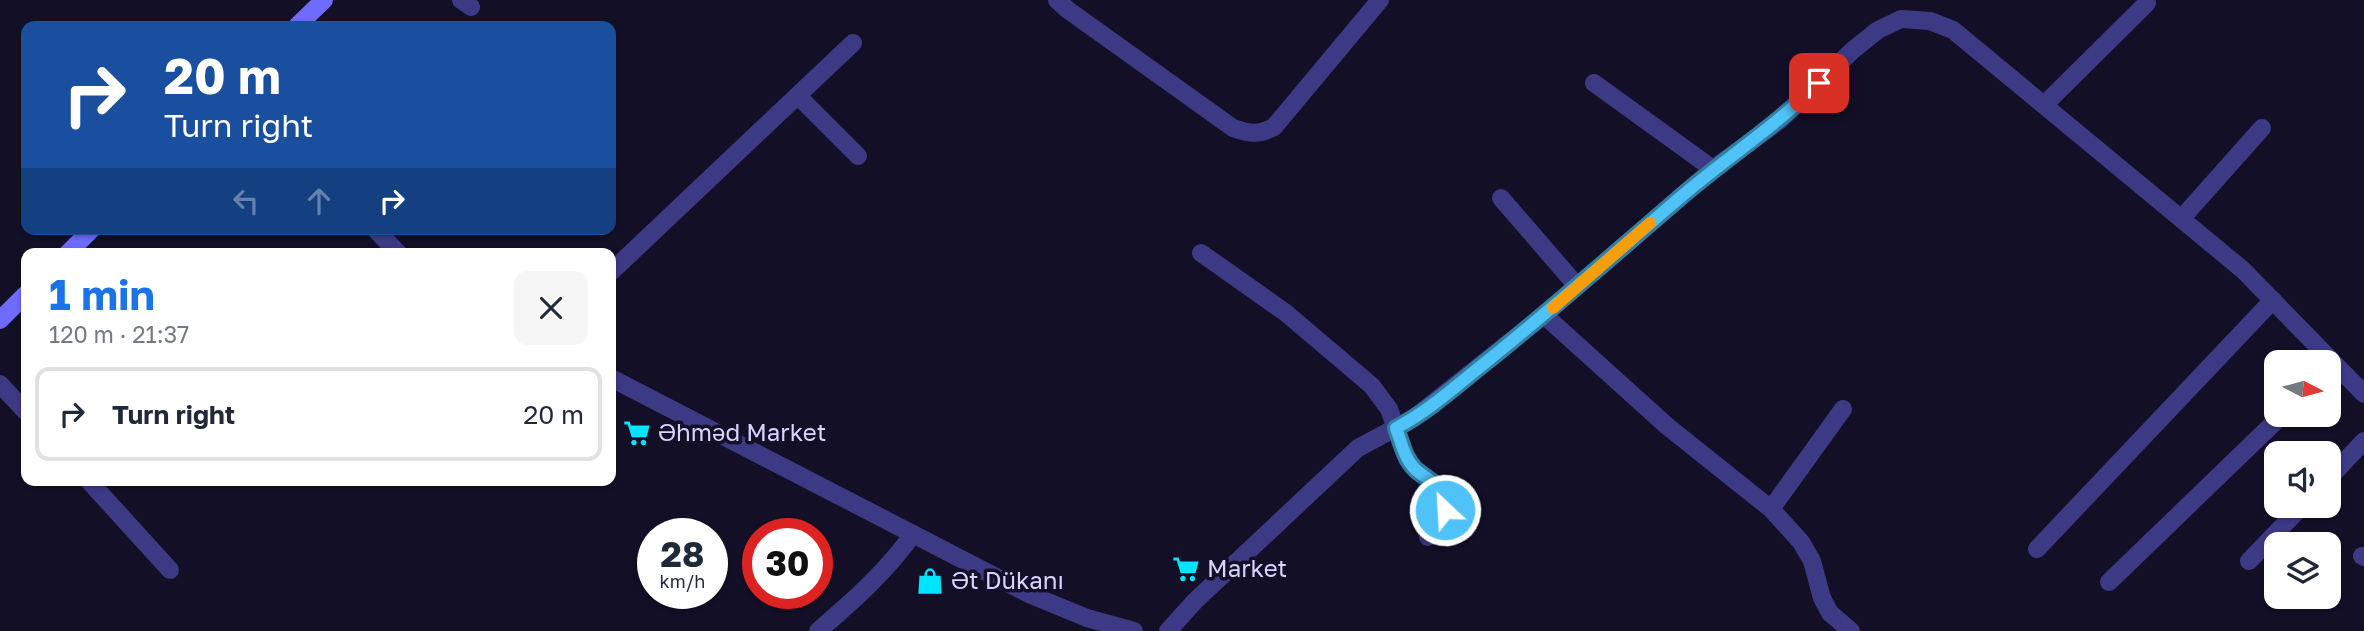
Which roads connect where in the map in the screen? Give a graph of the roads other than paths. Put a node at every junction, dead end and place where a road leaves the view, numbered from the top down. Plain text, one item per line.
1 (324, 0) edge
2 (1057, 0) edge
3 (1380, 0) edge
4 (2147, 4) dead end
5 (302, 21) edge
6 (853, 43) dead end
7 (1594, 83) dead end
8 (798, 96) junction
9 (2044, 105) junction
10 (2262, 128) dead end
11 (858, 156) dead end
12 (1713, 169) junction
13 (1501, 198) dead end
14 (2181, 219) junction
15 (86, 235) edge
16 (381, 235) edge
17 (73, 248) edge
18 (393, 248) edge
19 (1201, 253) dead end
20 (616, 266) edge
21 (1577, 286) junction
22 (21, 299) edge
23 (2273, 300) junction
24 (1544, 315) junction
25 (0, 320) edge
26 (2317, 350) edge
27 (2342, 375) edge
28 (616, 381) edge
29 (0, 384) edge
30 (2364, 394) edge
31 (21, 407) edge
32 (1843, 409) dead end
33 (2270, 427) edge
34 (1396, 428) junction
35 (2364, 441) edge
36 (2341, 465) edge
37 (94, 486) edge
38 (1771, 509) junction
39 (2290, 518) edge
40 (913, 534) junction
41 (1428, 537) dead end
42 (2038, 549) dead end
43 (2249, 561) dead end
44 (170, 570) dead end
45 (2109, 582) dead end
46 (1084, 624) edge
47 (818, 631) edge
48 (1134, 631) edge
49 (1168, 631) edge
50 (1851, 631) edge

1 - 5 main road
2 - 3 street
4 - 9 street
6 - 8 street
7 - 12 street
8 - 11 street
8 - 20 street
9 - 12 street
9 - 14 street
10 - 14 street
12 - 21 street
13 - 21 street
14 - 23 street
15 - 17 main road
16 - 18 street
19 - 34 street
21 - 24 street
22 - 25 main road
23 - 26 street
23 - 42 street
24 - 34 street
24 - 38 street
27 - 30 street
28 - 40 street
29 - 31 street
32 - 38 street
33 - 45 street
34 - 41 street
34 - 49 street
35 - 36 street
37 - 44 street
38 - 50 street
39 - 43 street
40 - 46 street
40 - 47 street
46 - 48 street

